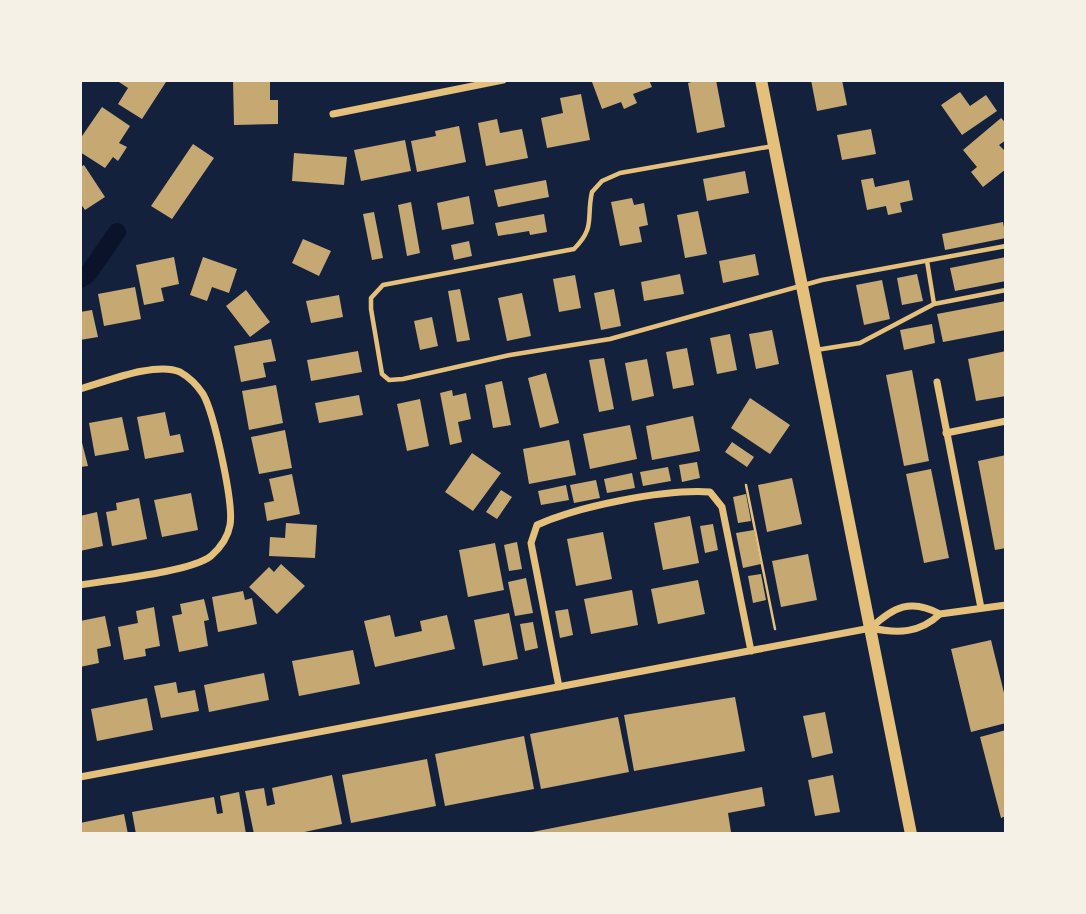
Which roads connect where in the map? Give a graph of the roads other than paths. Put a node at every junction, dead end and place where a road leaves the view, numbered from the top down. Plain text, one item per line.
1 (503, 80) edge
2 (761, 80) edge
3 (333, 114) dead end
4 (774, 146) junction
5 (1006, 246) edge
6 (927, 261) junction
7 (802, 284) junction
8 (1006, 290) edge
9 (934, 303) junction
10 (815, 351) junction
11 (937, 382) dead end
12 (80, 389) edge
13 (1006, 421) edge
14 (946, 433) junction
15 (80, 585) edge
16 (1006, 605) edge
17 (981, 608) junction
18 (940, 614) junction
19 (871, 628) junction
20 (751, 651) junction
21 (559, 687) junction
22 (80, 778) edge
23 (911, 834) edge

1 - 3 street
2 - 4 main road
4 - 7 main road
4 - 7 lane
5 - 6 lane
6 - 7 lane
6 - 9 lane
7 - 10 main road
8 - 9 lane
9 - 10 lane
10 - 19 main road
11 - 14 street
12 - 15 street
13 - 14 street
14 - 17 street
16 - 17 street
17 - 18 street
18 - 19 street
18 - 19 street
19 - 20 street
19 - 23 main road
20 - 21 street
20 - 21 street
21 - 22 street

